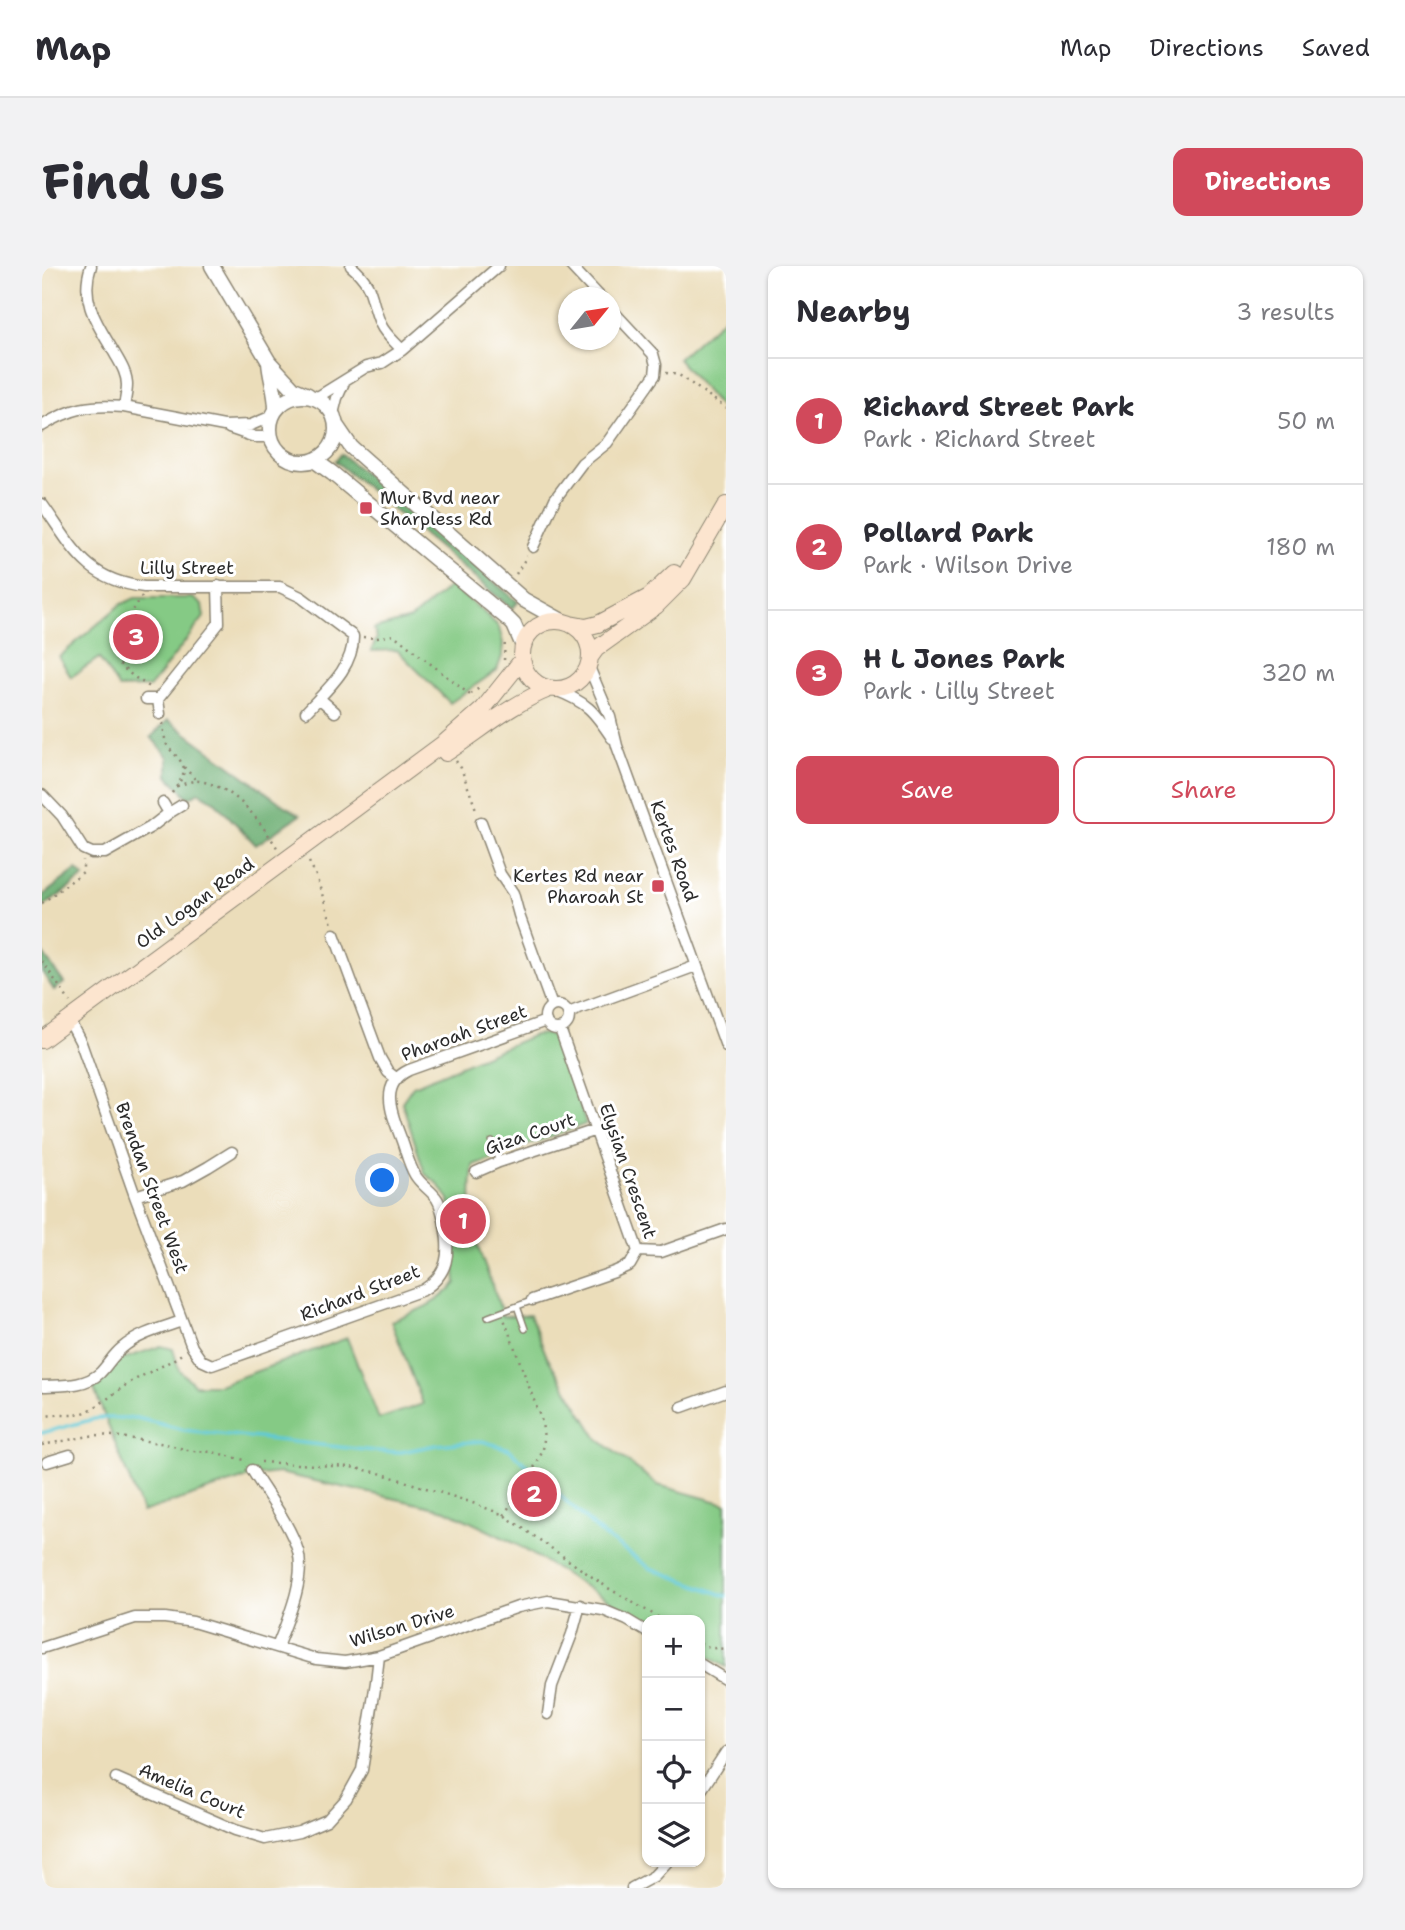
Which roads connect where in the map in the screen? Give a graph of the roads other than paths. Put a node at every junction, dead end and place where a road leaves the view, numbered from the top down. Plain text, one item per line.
1 (91, 266) edge
2 (212, 266) edge
3 (351, 266) edge
4 (499, 266) edge
5 (571, 266) edge
6 (591, 287) edge
7 (621, 319) edge
8 (402, 350) junction
9 (269, 362) junction
10 (345, 380) junction
11 (312, 397) junction
12 (124, 407) junction
13 (274, 412) junction
14 (335, 420) junction
15 (42, 426) edge
16 (224, 426) junction
17 (271, 437) junction
18 (314, 460) junction
19 (42, 504) edge
20 (726, 505) edge
21 (705, 540) junction
22 (533, 547) road end
23 (218, 586) junction
24 (566, 622) junction
25 (523, 653) junction
26 (590, 661) junction
27 (552, 690) junction
28 (319, 698) junction
29 (306, 712) dead end
30 (335, 712) dead end
31 (162, 719) road end
32 (617, 746) junction
33 (42, 794) edge
34 (372, 797) junction
35 (182, 805) dead end
36 (481, 822) road end
37 (334, 934) road end
38 (696, 966) junction
39 (552, 1006) junction
40 (568, 1013) junction
41 (69, 1020) junction
42 (545, 1021) junction
43 (560, 1028) junction
44 (42, 1040) edge
45 (726, 1046) edge
46 (397, 1079) junction
47 (596, 1130) junction
48 (492, 1142) dead end
49 (232, 1152) dead end
50 (499, 1162) junction
51 (476, 1172) dead end
52 (135, 1196) junction
53 (726, 1228) edge
54 (638, 1251) junction
55 (532, 1300) joint
56 (517, 1306) junction
57 (488, 1317) dead end
58 (182, 1321) junction
59 (525, 1329) dead end
60 (207, 1364) joint
61 (42, 1386) edge
62 (726, 1391) edge
63 (682, 1407) dead end
64 (70, 1455) dead end
65 (44, 1461) edge
66 (252, 1470) dead end
67 (580, 1605) junction
68 (642, 1629) edge
69 (276, 1647) junction
70 (42, 1648) edge
71 (379, 1656) junction
72 (705, 1667) edge
73 (726, 1680) edge
74 (548, 1714) dead end
75 (726, 1752) edge
76 (116, 1778) dead end
77 (705, 1784) edge
78 (662, 1867) edge
79 (632, 1888) edge

1 - 12 street
2 - 9 street
3 - 8 street
4 - 8 street
5 - 6 street
7 - 22 street
8 - 10 street
9 - 11 street
9 - 13 street
10 - 11 street
10 - 14 street
11 - 13 street
11 - 14 street
12 - 15 street
12 - 16 street
13 - 16 street
13 - 17 street
14 - 18 street
14 - 24 street
16 - 17 street
17 - 18 street
18 - 25 street
19 - 23 street, Lilly Street
20 - 21 main road
21 - 24 main road
21 - 26 main road
23 - 28 street, Lilly Street
23 - 31 street
24 - 25 main road
24 - 26 main road
25 - 27 main road
25 - 34 main road, Old Logan Road
26 - 27 main road
26 - 32 street, Kertes Road
27 - 32 street, Kertes Road
27 - 34 main road, Old Logan Road
28 - 29 street
28 - 30 street
32 - 38 street, Kertes Road
33 - 35 street
34 - 41 main road, Old Logan Road
36 - 39 street
37 - 46 street
38 - 40 street
38 - 45 street, Kertes Road
39 - 40 street
39 - 42 street
40 - 43 street
41 - 44 main road, Old Logan Road
41 - 52 street, Brendan Street West
42 - 43 street
42 - 46 street, Pharoah Street
43 - 47 street, Elysian Crescent
46 - 60 street, Richard Street
47 - 50 street, Giza Court
47 - 54 street, Elysian Crescent
48 - 50 lane
49 - 52 street
50 - 51 street, Giza Court
52 - 58 street, Brendan Street West
53 - 54 street
54 - 55 street, Elysian Crescent
55 - 56 lane
56 - 57 lane
56 - 59 lane
58 - 60 street, Brendan Street West
58 - 61 street
62 - 63 street
64 - 65 street
66 - 69 street
67 - 68 street, Wilson Drive
67 - 71 street, Wilson Drive
67 - 74 street
69 - 70 street, Wilson Drive
69 - 71 street, Wilson Drive
71 - 76 street, Amelia Court
72 - 73 street
75 - 77 street
78 - 79 street

